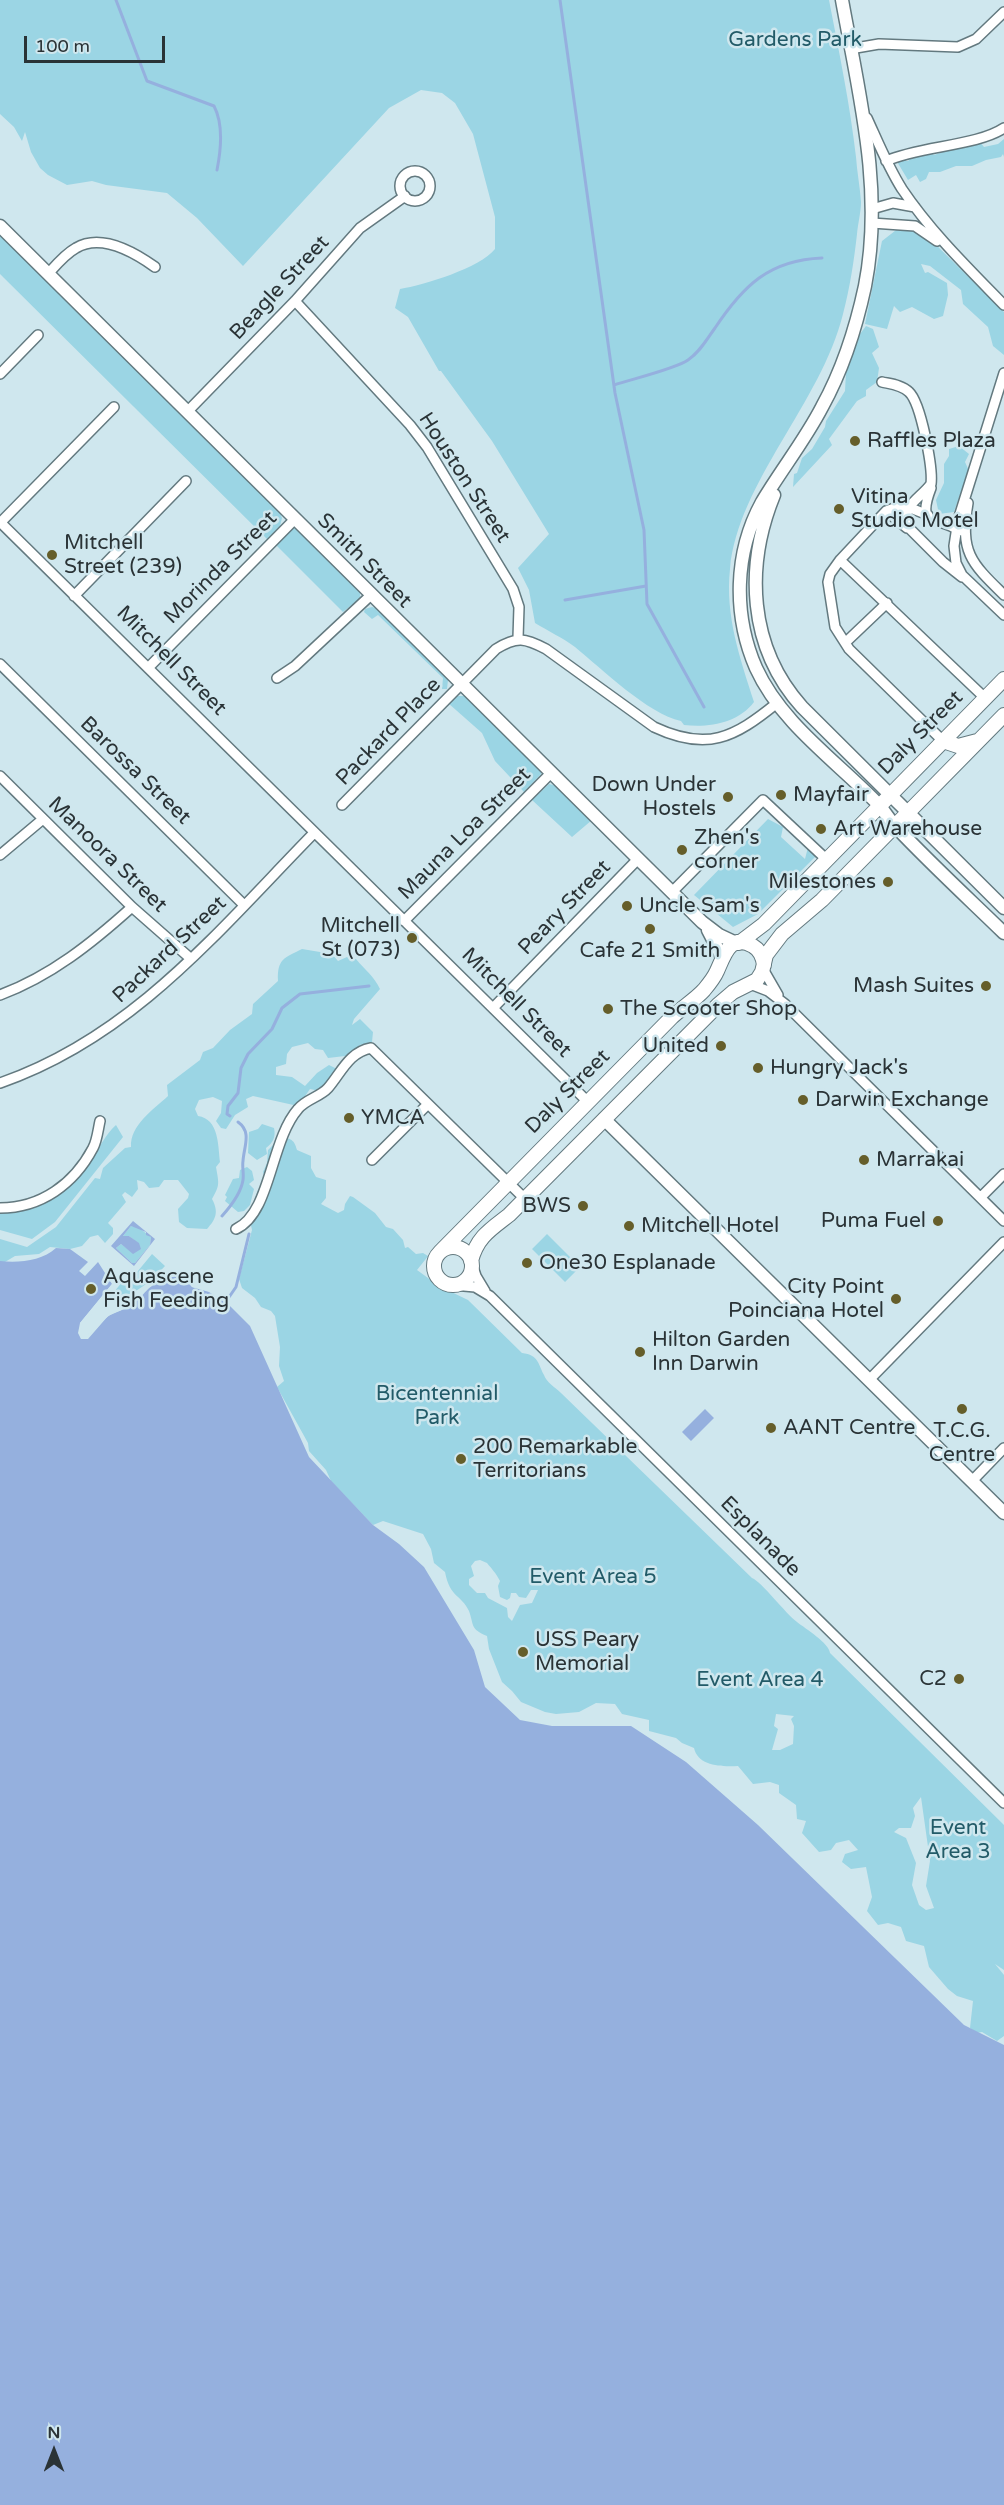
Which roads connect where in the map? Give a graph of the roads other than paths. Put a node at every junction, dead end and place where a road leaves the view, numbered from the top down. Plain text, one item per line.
1 (842, 0) edge
2 (1004, 12) edge
3 (850, 50) junction
4 (863, 111) junction
5 (1004, 128) edge
6 (886, 161) junction
7 (405, 196) dead end
8 (915, 207) junction
9 (872, 209) junction
10 (872, 223) junction
11 (0, 226) edge
12 (955, 255) junction
13 (155, 267) dead end
14 (48, 274) junction
15 (295, 301) junction
16 (1004, 304) edge
17 (38, 335) dead end
18 (1004, 373) edge
19 (0, 374) edge
20 (882, 382) dead end
21 (114, 407) dead end
22 (187, 412) junction
23 (795, 453) junction
24 (973, 477) junction
25 (931, 480) junction
26 (186, 482) dead end
27 (908, 507) junction
28 (886, 511) junction
29 (928, 515) junction
30 (294, 520) junction
31 (0, 522) edge
32 (907, 528) junction
33 (956, 528) junction
34 (965, 537) junction
35 (970, 558) junction
36 (840, 560) junction
37 (956, 563) junction
38 (965, 579) junction
39 (996, 587) junction
40 (371, 595) junction
41 (1004, 595) edge
42 (74, 596) junction
43 (986, 597) junction
44 (887, 603) junction
45 (1004, 615) edge
46 (518, 638) junction
47 (846, 642) junction
48 (0, 664) edge
49 (148, 668) junction
50 (277, 678) dead end
51 (1004, 679) edge
52 (461, 683) junction
53 (789, 693) junction
54 (985, 698) junction
55 (777, 703) junction
56 (1004, 715) edge
57 (829, 734) junction
58 (943, 741) junction
59 (977, 741) junction
60 (817, 745) junction
61 (552, 772) junction
62 (0, 776) edge
63 (890, 794) junction
64 (342, 805) dead end
65 (879, 805) junction
66 (909, 813) junction
67 (43, 819) junction
68 (895, 826) junction
69 (314, 833) junction
70 (0, 855) edge
71 (638, 858) junction
72 (826, 860) junction
73 (973, 877) junction
74 (961, 890) junction
75 (672, 892) junction
76 (244, 904) junction
77 (132, 907) junction
78 (1004, 908) edge
79 (404, 921) junction
80 (702, 922) junction
81 (1004, 933) edge
82 (737, 943) junction
83 (190, 958) junction
84 (721, 959) junction
85 (763, 967) junction
86 (748, 985) junction
87 (0, 995) edge
88 (785, 1004) junction
89 (493, 1008) junction
90 (0, 1083) edge
91 (588, 1102) junction
92 (427, 1105) junction
93 (604, 1119) junction
94 (100, 1122) dead end
95 (372, 1160) dead end
96 (1004, 1174) edge
97 (508, 1183) junction
98 (981, 1197) junction
99 (524, 1198) junction
100 (0, 1208) edge
101 (1004, 1221) edge
102 (236, 1229) dead end
103 (1004, 1242) edge
104 (441, 1252) junction
105 (472, 1263) junction
106 (453, 1285) junction
107 (489, 1296) junction
108 (869, 1380) junction
109 (1004, 1448) edge
110 (972, 1481) junction
111 (1004, 1513) edge
112 (1004, 1803) edge

1 - 3 street
2 - 3 street
3 - 4 street
4 - 6 street
4 - 9 street
5 - 6 street
6 - 8 street
7 - 15 street, Beagle Street
8 - 9 street
8 - 12 street
9 - 10 street
10 - 12 street
10 - 23 street
11 - 14 street, Smith Street
12 - 16 street
13 - 14 street
14 - 22 street, Smith Street
15 - 22 street, Beagle Street
15 - 46 street, Houston Street
17 - 19 street
18 - 24 street
20 - 25 street
21 - 31 street
22 - 30 street, Smith Street
23 - 53 street
23 - 55 street
24 - 33 street
24 - 34 street
25 - 27 street
25 - 29 street
26 - 42 street
27 - 28 street
27 - 29 street
27 - 32 street
28 - 32 street
28 - 36 street
29 - 33 street
30 - 40 street, Smith Street
30 - 49 street, Morinda Street
31 - 42 street, Mitchell Street
32 - 38 street
33 - 34 street
33 - 37 street
34 - 35 street
35 - 37 street
35 - 39 street
36 - 44 street
36 - 47 street
37 - 38 street
38 - 43 street
39 - 41 street
39 - 43 street
40 - 50 street
40 - 52 street, Smith Street
42 - 49 street, Mitchell Street
43 - 45 street
44 - 47 street
44 - 54 street
46 - 52 street, Packard Place
46 - 55 street
47 - 58 street
48 - 76 street, Barossa Street
49 - 69 street, Mitchell Street
51 - 54 main road, Daly Street
52 - 61 street, Smith Street
52 - 64 street, Packard Place
53 - 55 street
53 - 57 street
54 - 56 main road
54 - 58 main road, Daly Street
55 - 60 street
56 - 59 main road
57 - 60 street
57 - 63 street
58 - 59 main road
58 - 63 main road, Daly Street
59 - 66 main road
60 - 65 street
61 - 71 street, Smith Street
61 - 79 street, Mauna Loa Street
62 - 67 street, Manoora Street
63 - 65 main road, Daly Street
63 - 66 street
65 - 68 street
65 - 72 main road, Daly Street
66 - 68 main road
66 - 73 street
67 - 70 street
67 - 77 street, Manoora Street
68 - 74 street
68 - 85 main road
69 - 76 street, Packard Street
69 - 79 street, Mitchell Street
71 - 75 street, Smith Street
71 - 89 street, Peary Street
72 - 75 street
72 - 82 main road, Daly Street
73 - 74 street
73 - 78 street
74 - 81 street
75 - 80 street, Smith Street
76 - 83 street, Packard Street
77 - 83 street, Manoora Street
77 - 87 street
79 - 89 street, Mitchell Street
80 - 82 street, Smith Street
80 - 84 street, Smith Street
82 - 84 main road
82 - 85 main road
83 - 90 street, Packard Street
84 - 86 main road
84 - 91 main road, Daly Street
85 - 86 main road
85 - 88 street
86 - 88 street
86 - 93 main road
88 - 98 street
89 - 91 street, Mitchell Street
91 - 93 main road, Mitchell Street
91 - 97 main road, Daly Street
92 - 95 street
92 - 97 street
92 - 102 street
93 - 99 main road
93 - 108 street, Mitchell Street
94 - 100 street
96 - 98 street
97 - 99 street
97 - 104 main road, Daly Street
98 - 101 street
99 - 105 main road
103 - 108 street
104 - 105 main road
104 - 106 main road
105 - 106 main road
105 - 107 street, Esplanade
106 - 107 street, Esplanade
107 - 112 street, Esplanade
108 - 110 street, Mitchell Street
109 - 110 street
110 - 111 street, Mitchell Street

